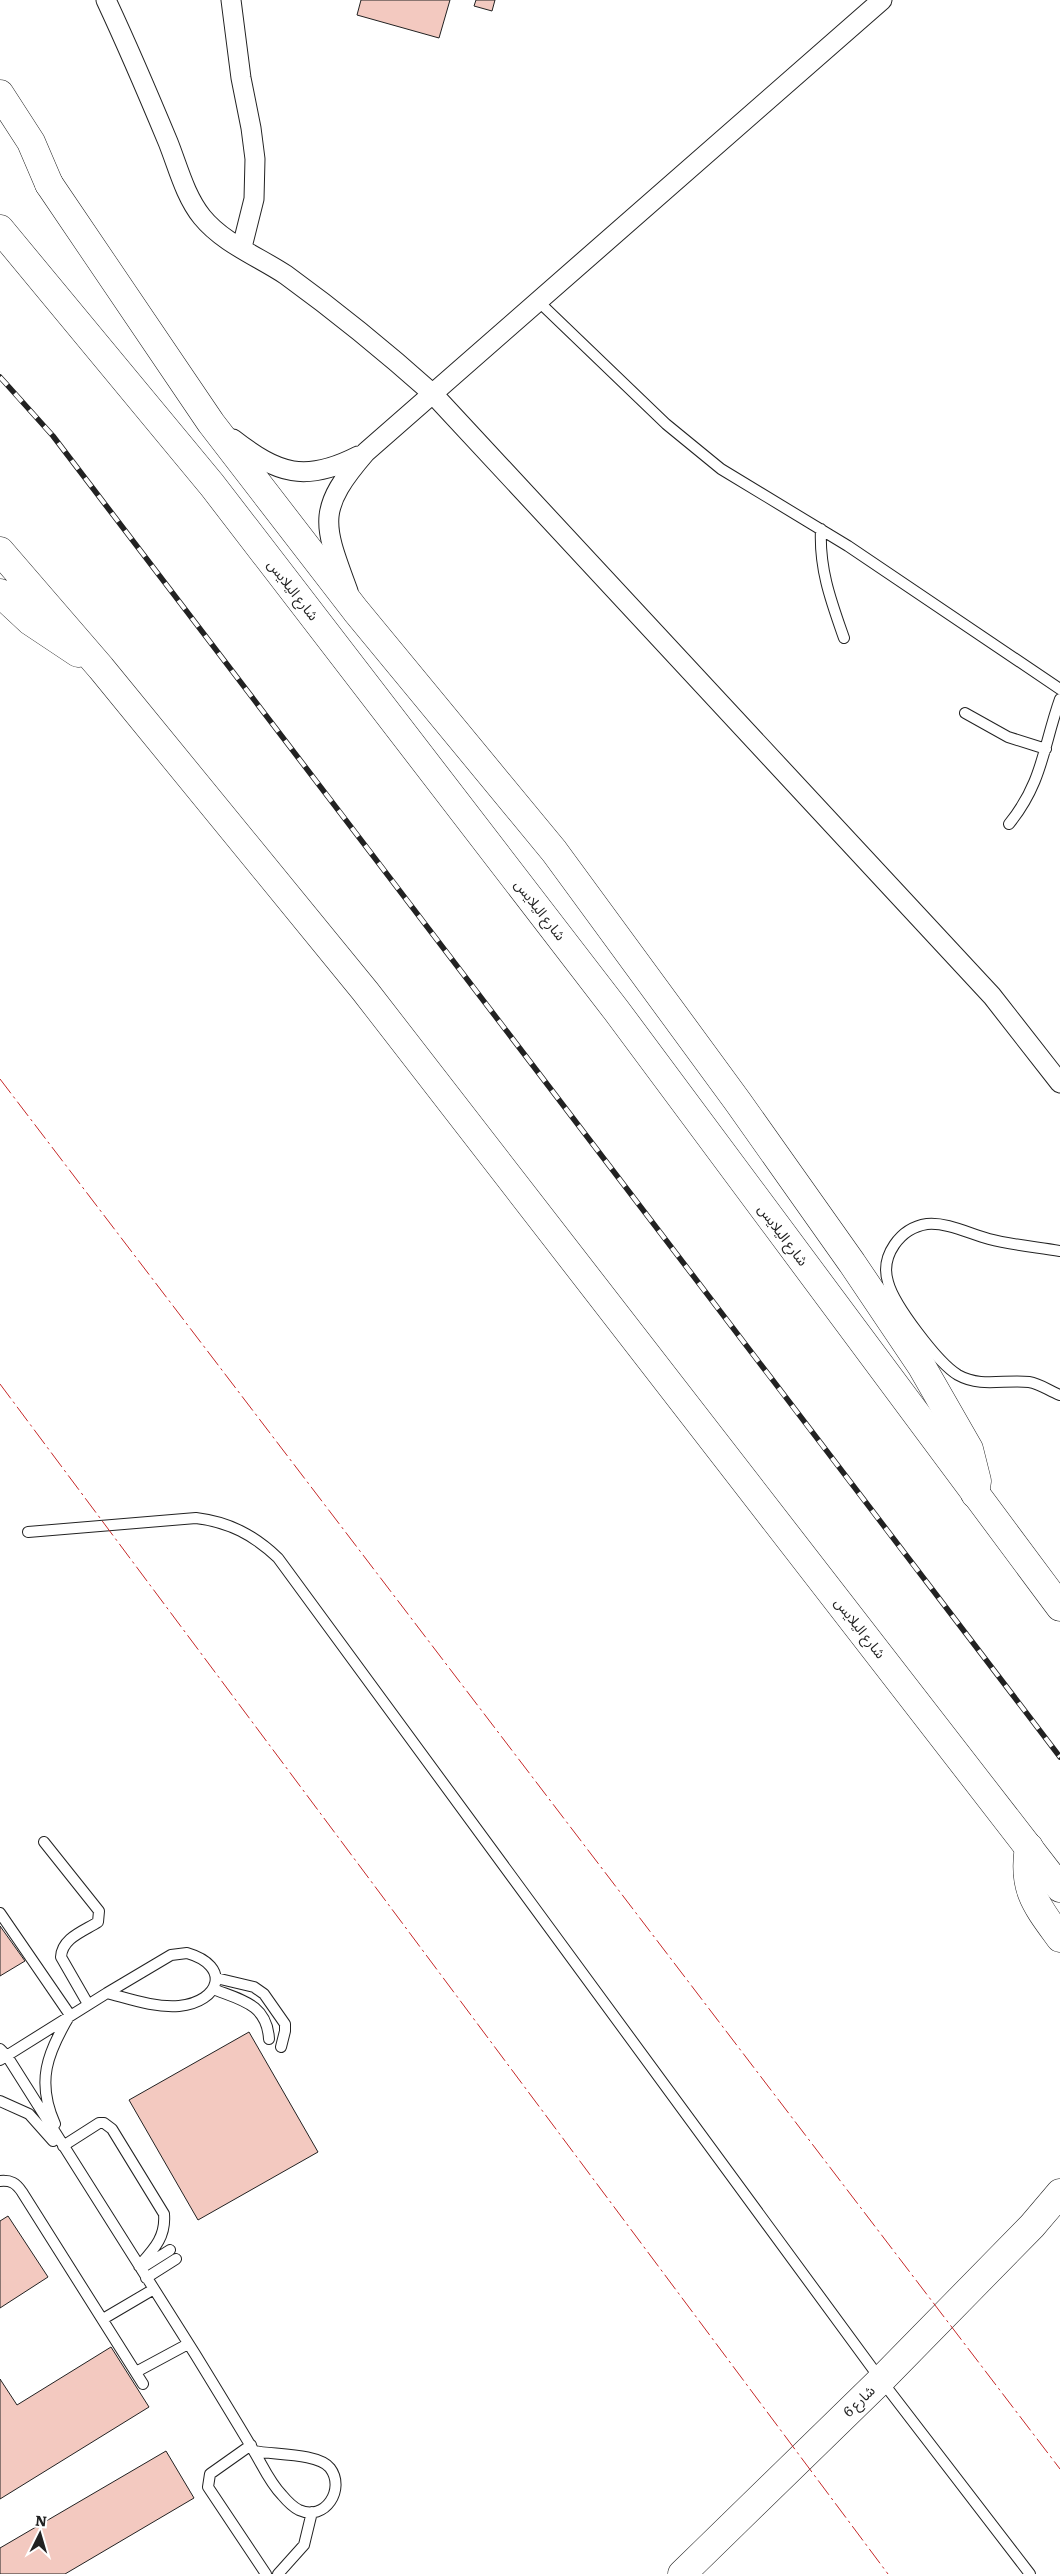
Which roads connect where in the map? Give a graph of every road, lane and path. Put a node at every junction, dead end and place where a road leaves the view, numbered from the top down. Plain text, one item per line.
1 (106, 0) edge
2 (232, 0) edge
3 (882, 0) edge
4 (0, 94) edge
5 (0, 128) edge
6 (49, 184) junction
7 (0, 229) edge
8 (242, 247) junction
9 (538, 301) junction
10 (433, 394) junction
11 (211, 423) junction
12 (366, 452) junction
13 (821, 529) junction
14 (0, 551) edge
15 (0, 593) edge
16 (356, 611) junction
17 (844, 638) dead end
18 (101, 668) junction
19 (1060, 689) edge
20 (1060, 699) edge
21 (965, 713) dead end
22 (1046, 749) junction
23 (1009, 824) dead end
24 (1060, 1083) edge
25 (1060, 1251) edge
26 (1060, 1395) edge
27 (975, 1494) junction
28 (28, 1532) dead end
29 (1060, 1607) edge
30 (44, 1842) dead end
31 (1029, 1847) junction
32 (1060, 1888) edge
33 (0, 1913) edge
34 (1060, 1938) edge
35 (216, 1978) junction
36 (213, 1990) junction
37 (107, 1993) junction
38 (88, 2004) junction
39 (70, 2015) junction
40 (269, 2039) dead end
41 (281, 2048) dead end
42 (2, 2055) edge
43 (0, 2101) edge
44 (63, 2146) junction
45 (0, 2182) edge
46 (1060, 2193) edge
47 (1060, 2210) edge
48 (1032, 2226) junction
49 (170, 2250) dead end
50 (176, 2259) dead end
51 (140, 2267) junction
52 (146, 2278) junction
53 (154, 2289) junction
54 (103, 2319) junction
55 (188, 2344) junction
56 (136, 2372) junction
57 (880, 2380) junction
58 (143, 2384) dead end
59 (252, 2448) junction
60 (312, 2512) junction
61 (266, 2574) edge
62 (278, 2574) edge
63 (682, 2574) edge
64 (1030, 2574) edge

1 - 8 street
2 - 8 street
3 - 9 street
4 - 6 main road
5 - 6 main road
6 - 11 main road
7 - 27 main road, شارع اليلايس
8 - 10 street
9 - 10 street
9 - 13 lane
10 - 12 street
10 - 24 street
11 - 12 street
11 - 16 main road
12 - 16 street
13 - 17 lane
13 - 19 lane
14 - 18 main road, شارع اليلايس
15 - 18 main road
16 - 27 main road
18 - 31 main road, شارع اليلايس
20 - 22 lane
21 - 22 lane
22 - 23 lane
25 - 26 lane
27 - 29 main road, شارع اليلايس
28 - 57 lane
30 - 38 lane
31 - 32 main road, شارع اليلايس
31 - 34 main road
33 - 39 lane
35 - 36 lane
35 - 37 lane
35 - 41 lane
36 - 37 lane
36 - 40 lane
37 - 38 lane
38 - 39 lane
39 - 42 lane
39 - 44 lane
42 - 44 lane
43 - 44 lane
44 - 51 lane
44 - 51 lane
45 - 54 lane
46 - 48 main road
47 - 48 main road
48 - 57 main road, شارع 6
49 - 51 lane
50 - 52 lane
51 - 52 lane
52 - 53 lane
53 - 54 lane
53 - 55 lane
54 - 56 lane
55 - 56 lane
55 - 59 lane
56 - 58 lane
57 - 63 main road, شارع 6
57 - 64 lane
59 - 60 lane
59 - 60 lane
59 - 61 lane
60 - 62 lane

